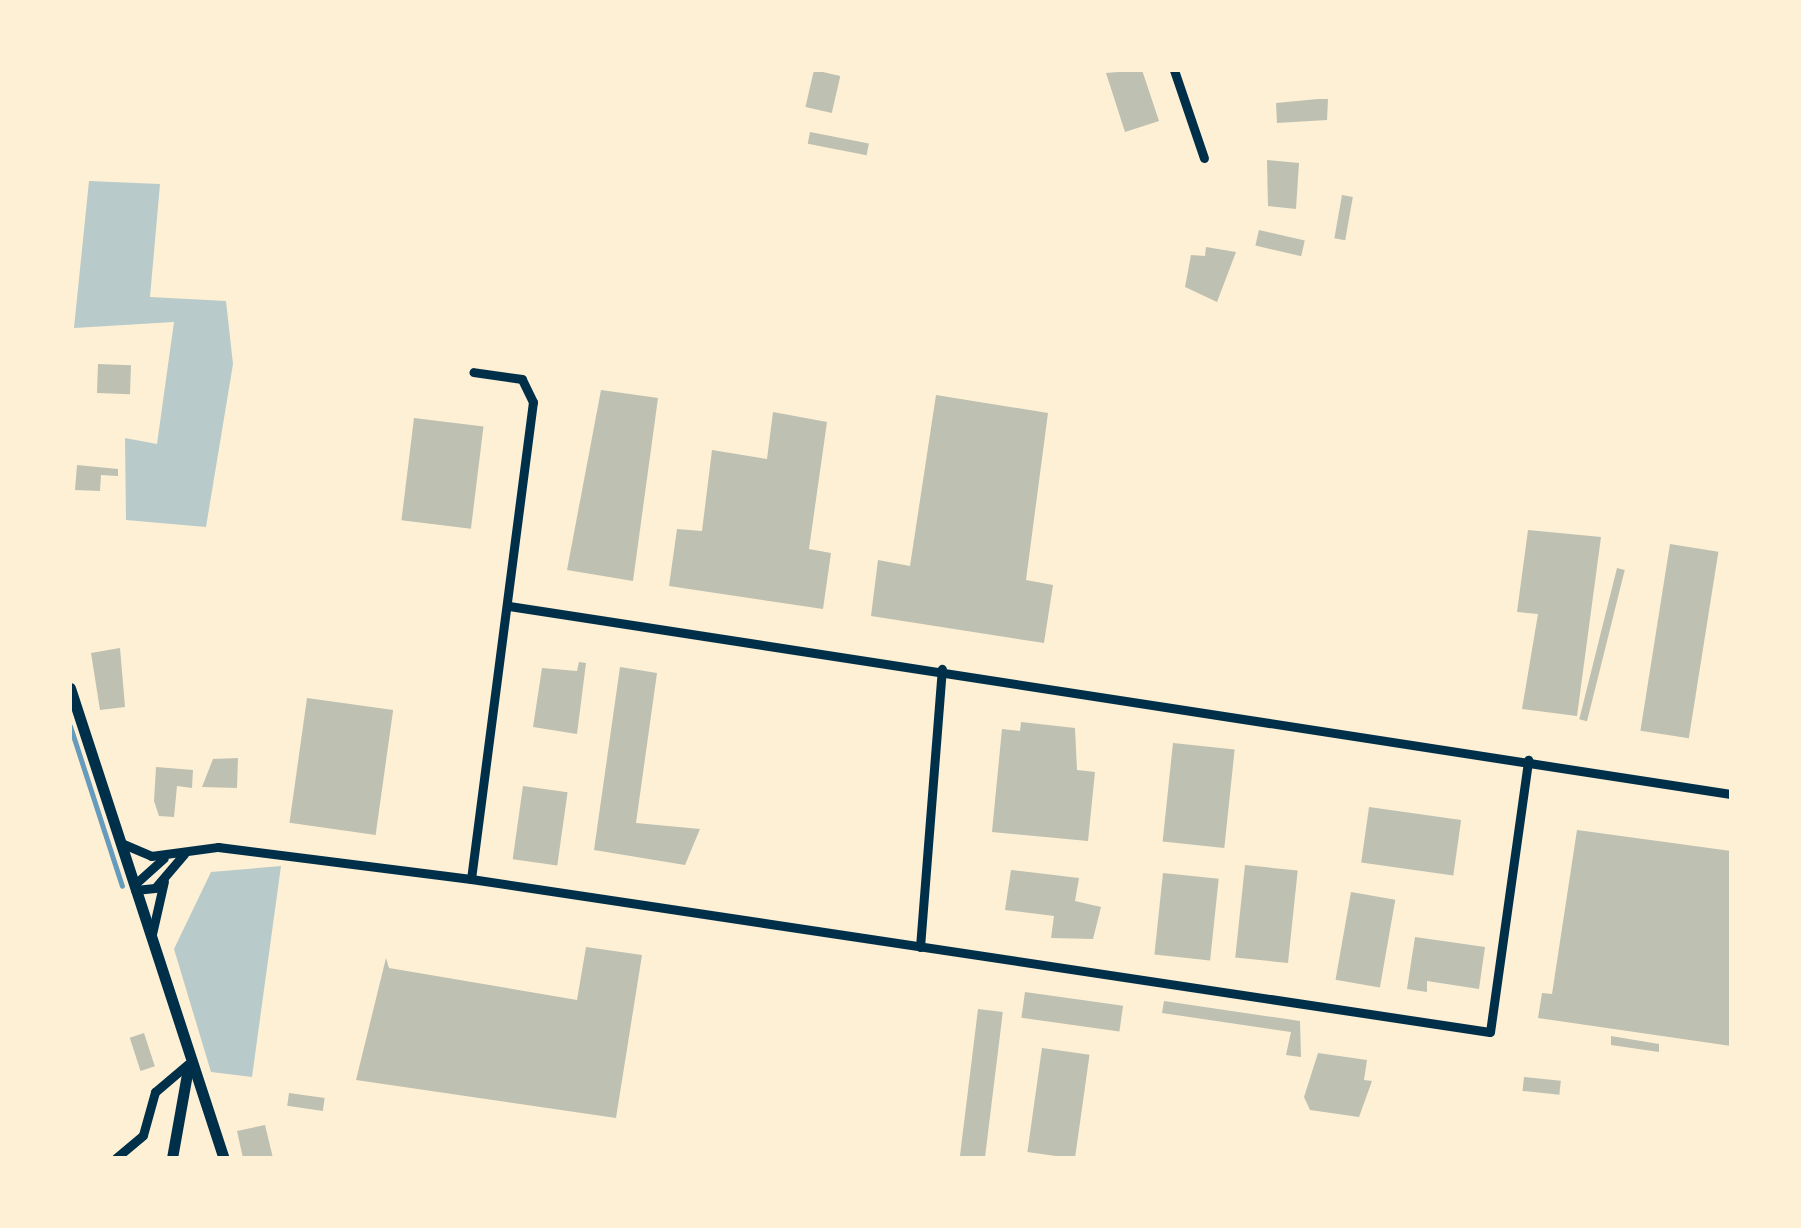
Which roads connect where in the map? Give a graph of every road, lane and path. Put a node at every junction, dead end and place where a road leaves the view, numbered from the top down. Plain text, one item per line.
1 (1174, 70) edge
2 (1204, 158) dead end
3 (473, 372) dead end
4 (509, 606) junction
5 (942, 669) junction
6 (70, 688) edge
7 (1528, 760) junction
8 (1731, 794) edge
9 (120, 842) junction
10 (184, 854) junction
11 (172, 856) junction
12 (164, 878) junction
13 (471, 879) junction
14 (135, 888) junction
15 (151, 938) junction
16 (920, 946) junction
17 (188, 1064) junction
18 (172, 1157) edge
19 (116, 1158) edge
20 (224, 1158) edge

1 - 2 street
3 - 4 street
4 - 5 street
4 - 13 street
5 - 7 street
5 - 16 street
6 - 9 main road
7 - 8 street
7 - 16 street
9 - 11 street
9 - 14 main road
10 - 11 street
10 - 12 street
10 - 13 street
11 - 14 street
12 - 14 street
12 - 15 street
13 - 16 street
14 - 15 main road
15 - 17 main road
17 - 18 main road
17 - 19 street
17 - 20 main road

